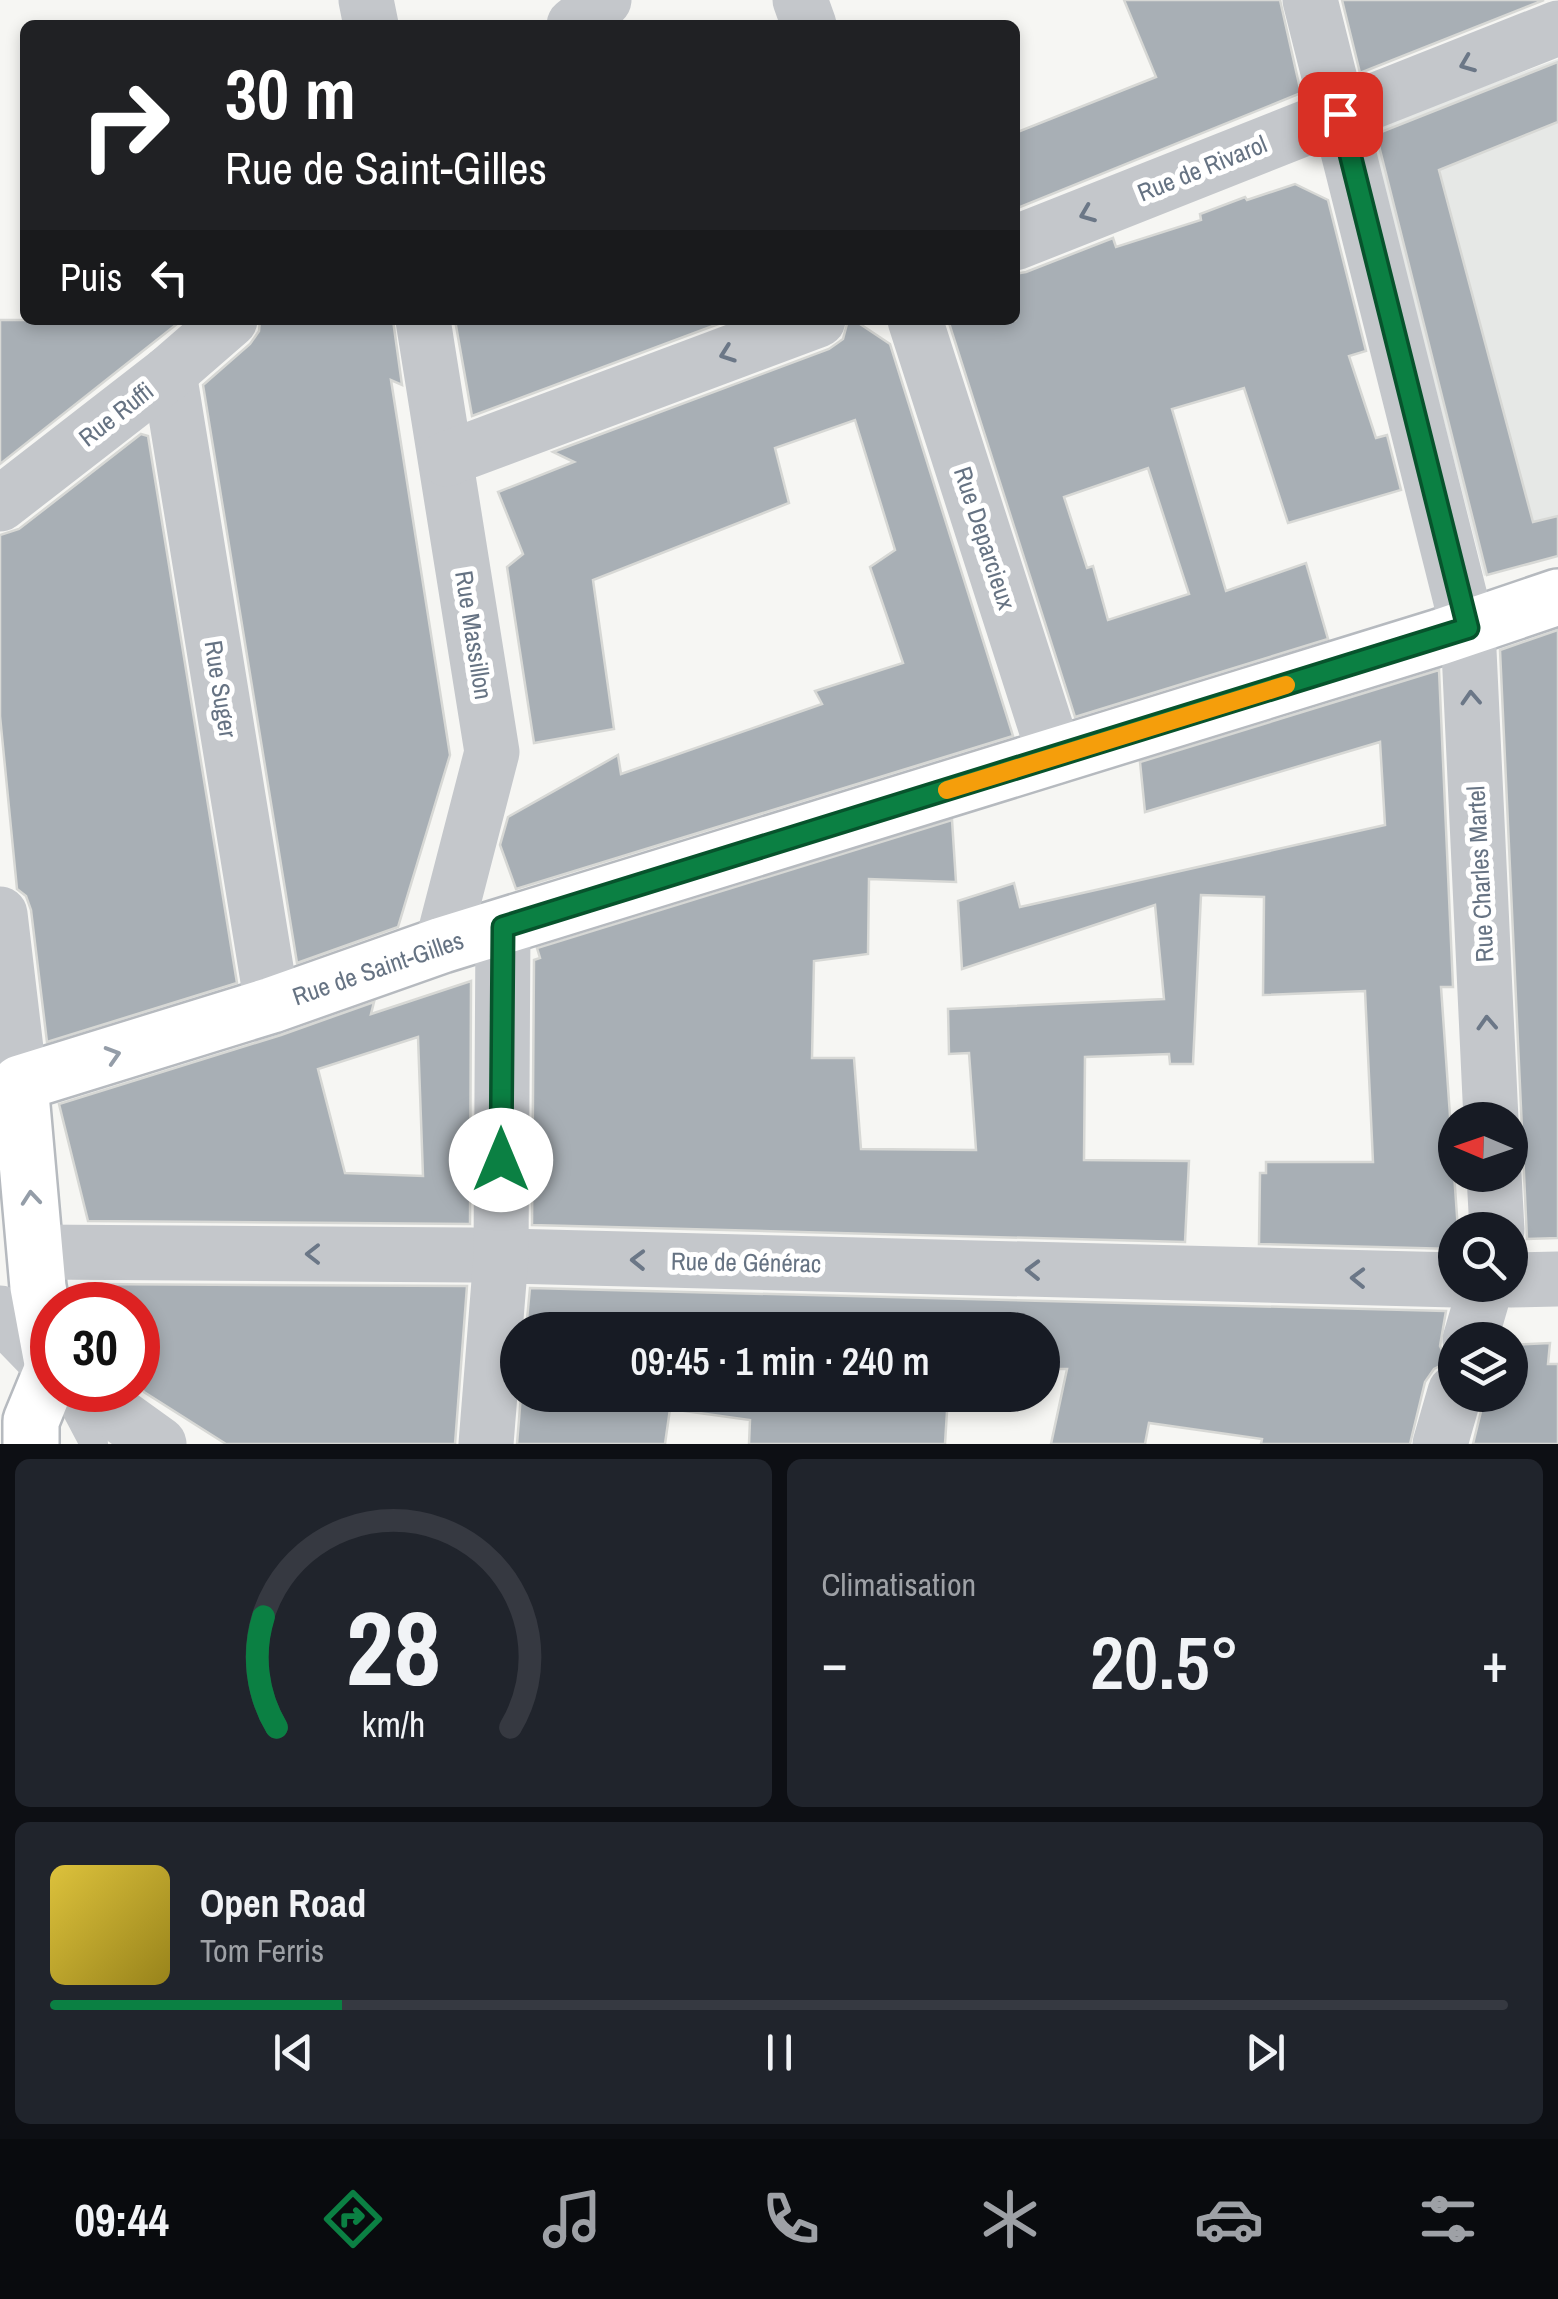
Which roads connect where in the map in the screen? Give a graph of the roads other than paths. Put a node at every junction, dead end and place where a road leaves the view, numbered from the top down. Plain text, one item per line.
1 (604, 0) edge
2 (1310, 0) edge
3 (580, 20) edge
4 (1558, 28) edge
5 (1340, 114) junction
6 (1020, 241) edge
7 (224, 325) edge
8 (424, 325) edge
9 (805, 325) edge
10 (916, 325) edge
11 (169, 373) junction
12 (446, 459) junction
13 (0, 504) edge
14 (1558, 597) edge
15 (1468, 628) junction
16 (1055, 756) junction
17 (0, 914) edge
18 (503, 927) junction
19 (442, 945) junction
20 (272, 1004) junction
21 (10, 1087) edge
22 (1491, 1102) edge
23 (36, 1252) junction
24 (501, 1256) junction
25 (1558, 1279) edge
26 (1438, 1280) edge
27 (1528, 1280) edge
28 (38, 1282) edge
29 (0, 1313) edge
30 (30, 1344) edge
31 (35, 1412) edge
32 (77, 1412) edge
33 (115, 1412) edge
34 (1449, 1412) edge
35 (31, 1444) edge
36 (94, 1444) edge
37 (160, 1444) edge
38 (486, 1444) edge
39 (1440, 1444) edge

1 - 3 street
2 - 5 street, Rue Charles Martel
4 -> 5 street, Rue de Rivarol
5 -> 6 street, Rue de Rivarol
5 - 15 street, Rue Charles Martel
7 - 11 street, Rue Ruffi
8 - 12 street, Rue Massillon
9 -> 12 street
10 - 16 street, Rue Deparcieux
11 - 13 street, Rue Ruffi
11 - 20 street, Rue Suger
12 - 19 street, Rue Massillon
14 - 15 street, Rue de Saint-Gilles
15 - 16 street, Rue de Saint-Gilles
22 -> 15 street, Rue Charles Martel
16 - 18 street, Rue de Saint-Gilles
17 - 21 street
18 - 19 street, Rue de Saint-Gilles
18 - 24 street
19 - 20 street, Rue de Saint-Gilles
21 -> 20 street, Rue de Saint-Gilles
23 -> 21 street
24 -> 23 street, Rue de Générac
23 - 28 street
26 -> 24 street, Rue de Générac
24 - 38 street
25 - 27 street
29 - 30 street
31 - 35 street
32 - 36 lane
33 - 37 street
34 - 39 street

